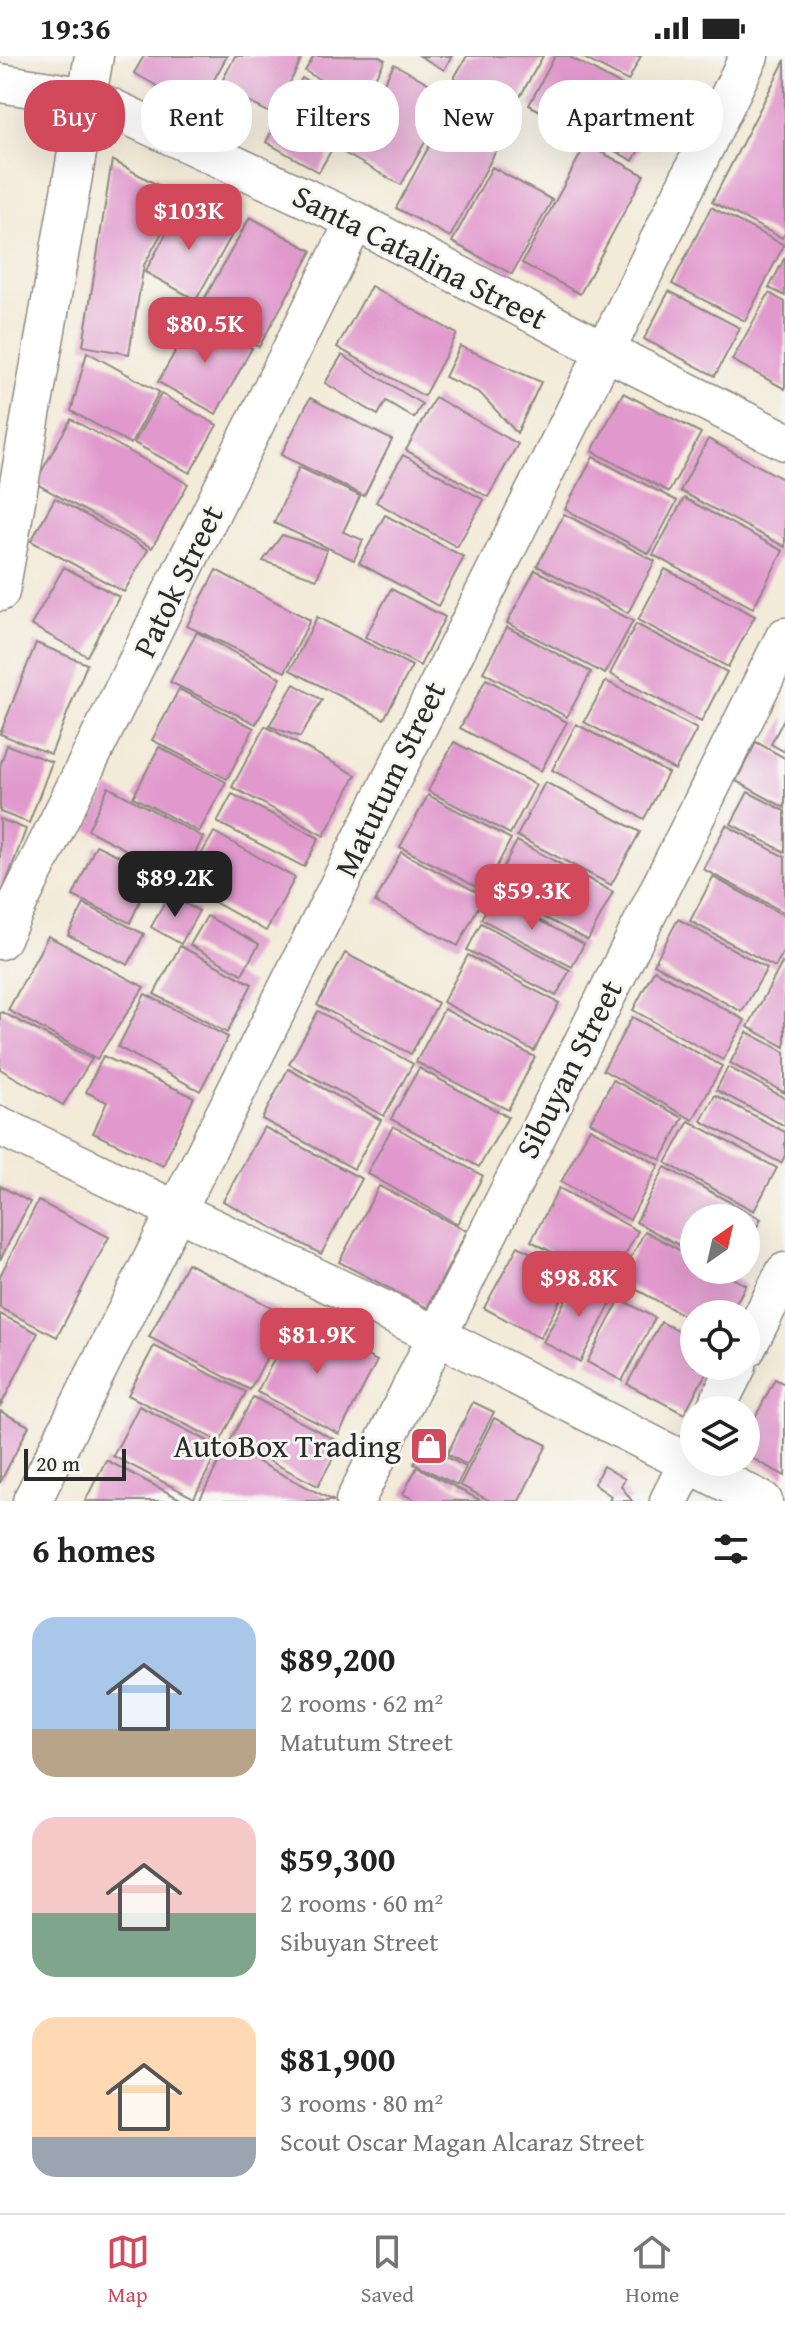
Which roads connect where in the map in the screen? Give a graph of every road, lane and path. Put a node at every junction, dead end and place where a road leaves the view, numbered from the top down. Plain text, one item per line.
1 (94, 56) edge
2 (749, 56) edge
3 (90, 80) edge
4 (0, 83) edge
5 (24, 87) edge
6 (125, 114) edge
7 (78, 152) edge
8 (355, 221) junction
9 (604, 350) junction
10 (785, 441) edge
11 (0, 592) edge
12 (785, 637) edge
13 (0, 940) edge
14 (0, 1126) edge
15 (175, 1210) junction
16 (785, 1272) edge
17 (760, 1321) edge
18 (436, 1335) junction
19 (680, 1452) edge
20 (682, 1476) edge
21 (722, 1476) edge
22 (32, 1501) edge
23 (355, 1501) edge
24 (669, 1501) edge
25 (763, 1501) edge

1 - 3 street
2 - 9 street, Matutum Street
4 - 5 street, Santa Catalina Street
6 - 8 street, Santa Catalina Street
7 - 11 street
8 - 9 street, Santa Catalina Street
8 - 13 street, Patok Street
9 - 10 street, Santa Catalina Street
9 - 15 street, Matutum Street
12 - 18 street, Sibuyan Street
14 - 15 street
15 - 18 street
15 - 22 street, Matutum Street
16 - 17 street
18 - 19 street
18 - 23 street, Sibuyan Street
20 - 24 street
21 - 25 street

